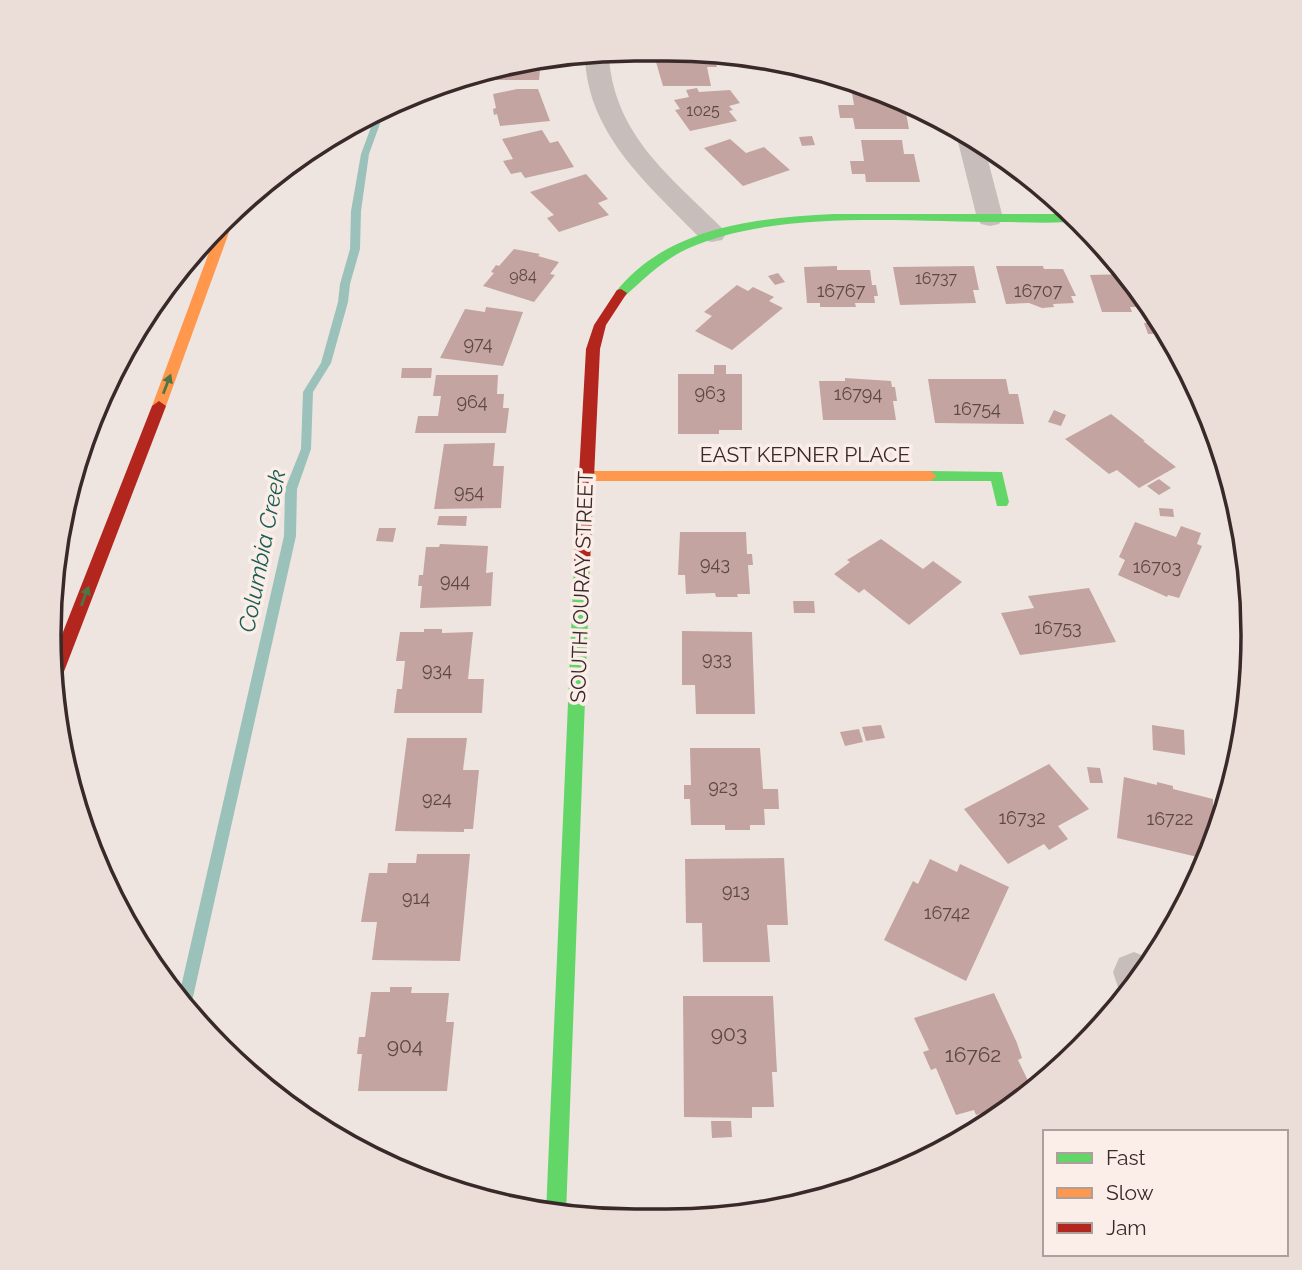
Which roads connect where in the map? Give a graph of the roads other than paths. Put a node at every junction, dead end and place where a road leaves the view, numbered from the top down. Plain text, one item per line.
1 (597, 62) edge
2 (973, 150) edge
3 (990, 218) junction
4 (1061, 218) edge
5 (712, 234) junction
6 (220, 240) edge
7 (586, 475) junction
8 (1002, 502) dead end
9 (62, 657) edge
10 (557, 1203) edge

1 - 5 street
2 - 3 street
3 - 4 street, SOUTH OURAY STREET
3 - 5 street, SOUTH OURAY STREET
5 - 7 street, SOUTH OURAY STREET
9 -> 6 street
7 - 8 street, EAST KEPNER PLACE
7 - 10 street, SOUTH OURAY STREET

